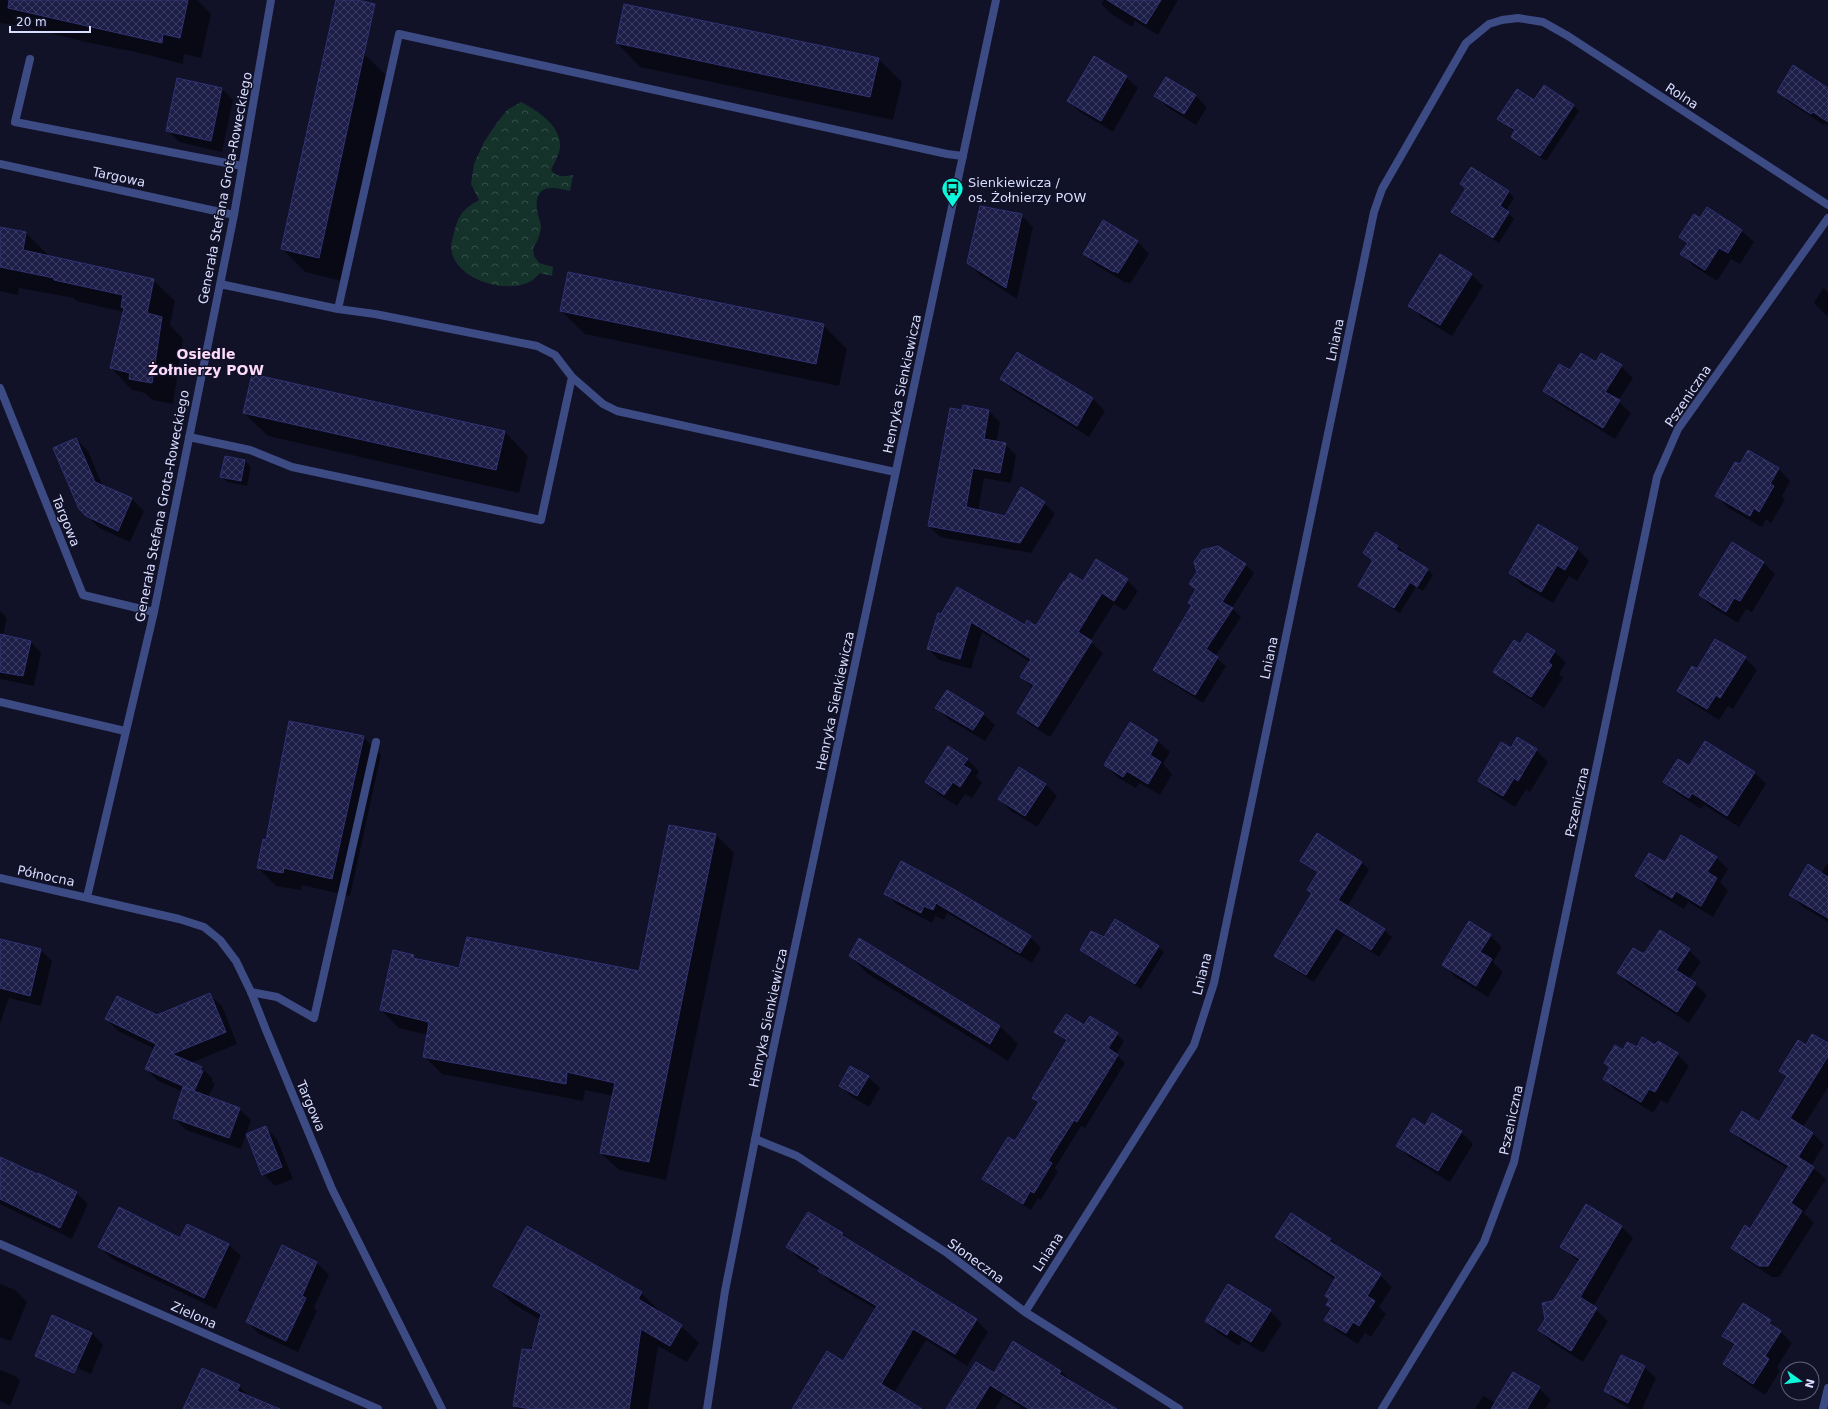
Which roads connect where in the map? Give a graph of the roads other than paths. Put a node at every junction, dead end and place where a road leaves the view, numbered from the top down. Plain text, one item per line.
1 (271, 0) edge
2 (996, 0) edge
3 (1518, 18) joint
4 (30, 59) dead end
5 (963, 156) junction
6 (0, 164) edge
7 (242, 166) junction
8 (1828, 205) edge
9 (234, 215) junction
10 (1828, 218) edge
11 (220, 284) junction
12 (338, 309) junction
13 (572, 377) junction
14 (0, 388) edge
15 (189, 437) junction
16 (896, 472) junction
17 (154, 612) junction
18 (0, 702) edge
19 (126, 731) junction
20 (376, 742) dead end
21 (0, 878) edge
22 (87, 896) junction
23 (251, 992) junction
24 (755, 1139) junction
25 (0, 1244) edge
26 (1025, 1312) junction
27 (1828, 1388) edge
28 (378, 1409) edge
29 (442, 1409) edge
30 (707, 1409) edge
31 (1180, 1409) edge
32 (1382, 1409) edge
33 (1823, 1409) edge

1 - 7 street, Generała Stefana Grota-Roweckiego
2 - 5 street, Henryka Sienkiewicza
3 - 8 street, Rolna
3 - 26 street, Lniana
4 - 7 street
5 - 12 street
5 - 16 street, Henryka Sienkiewicza
6 - 9 street, Targowa
7 - 9 street, Generała Stefana Grota-Roweckiego
9 - 11 street, Generała Stefana Grota-Roweckiego
10 - 32 street, Pszeniczna
11 - 12 street
11 - 15 street, Generała Stefana Grota-Roweckiego
12 - 13 street
13 - 15 street
13 - 16 street
14 - 17 street, Targowa
15 - 17 street, Generała Stefana Grota-Roweckiego
16 - 24 street, Henryka Sienkiewicza
17 - 19 street, Generała Stefana Grota-Roweckiego
18 - 19 street
19 - 22 street, Generała Stefana Grota-Roweckiego
20 - 23 street
21 - 22 street, Północna
22 - 23 street, Targowa
23 - 29 street, Targowa
24 - 26 street, Słoneczna
24 - 30 street, Henryka Sienkiewicza
25 - 28 street, Zielona
26 - 31 street, Słoneczna
27 - 33 street

